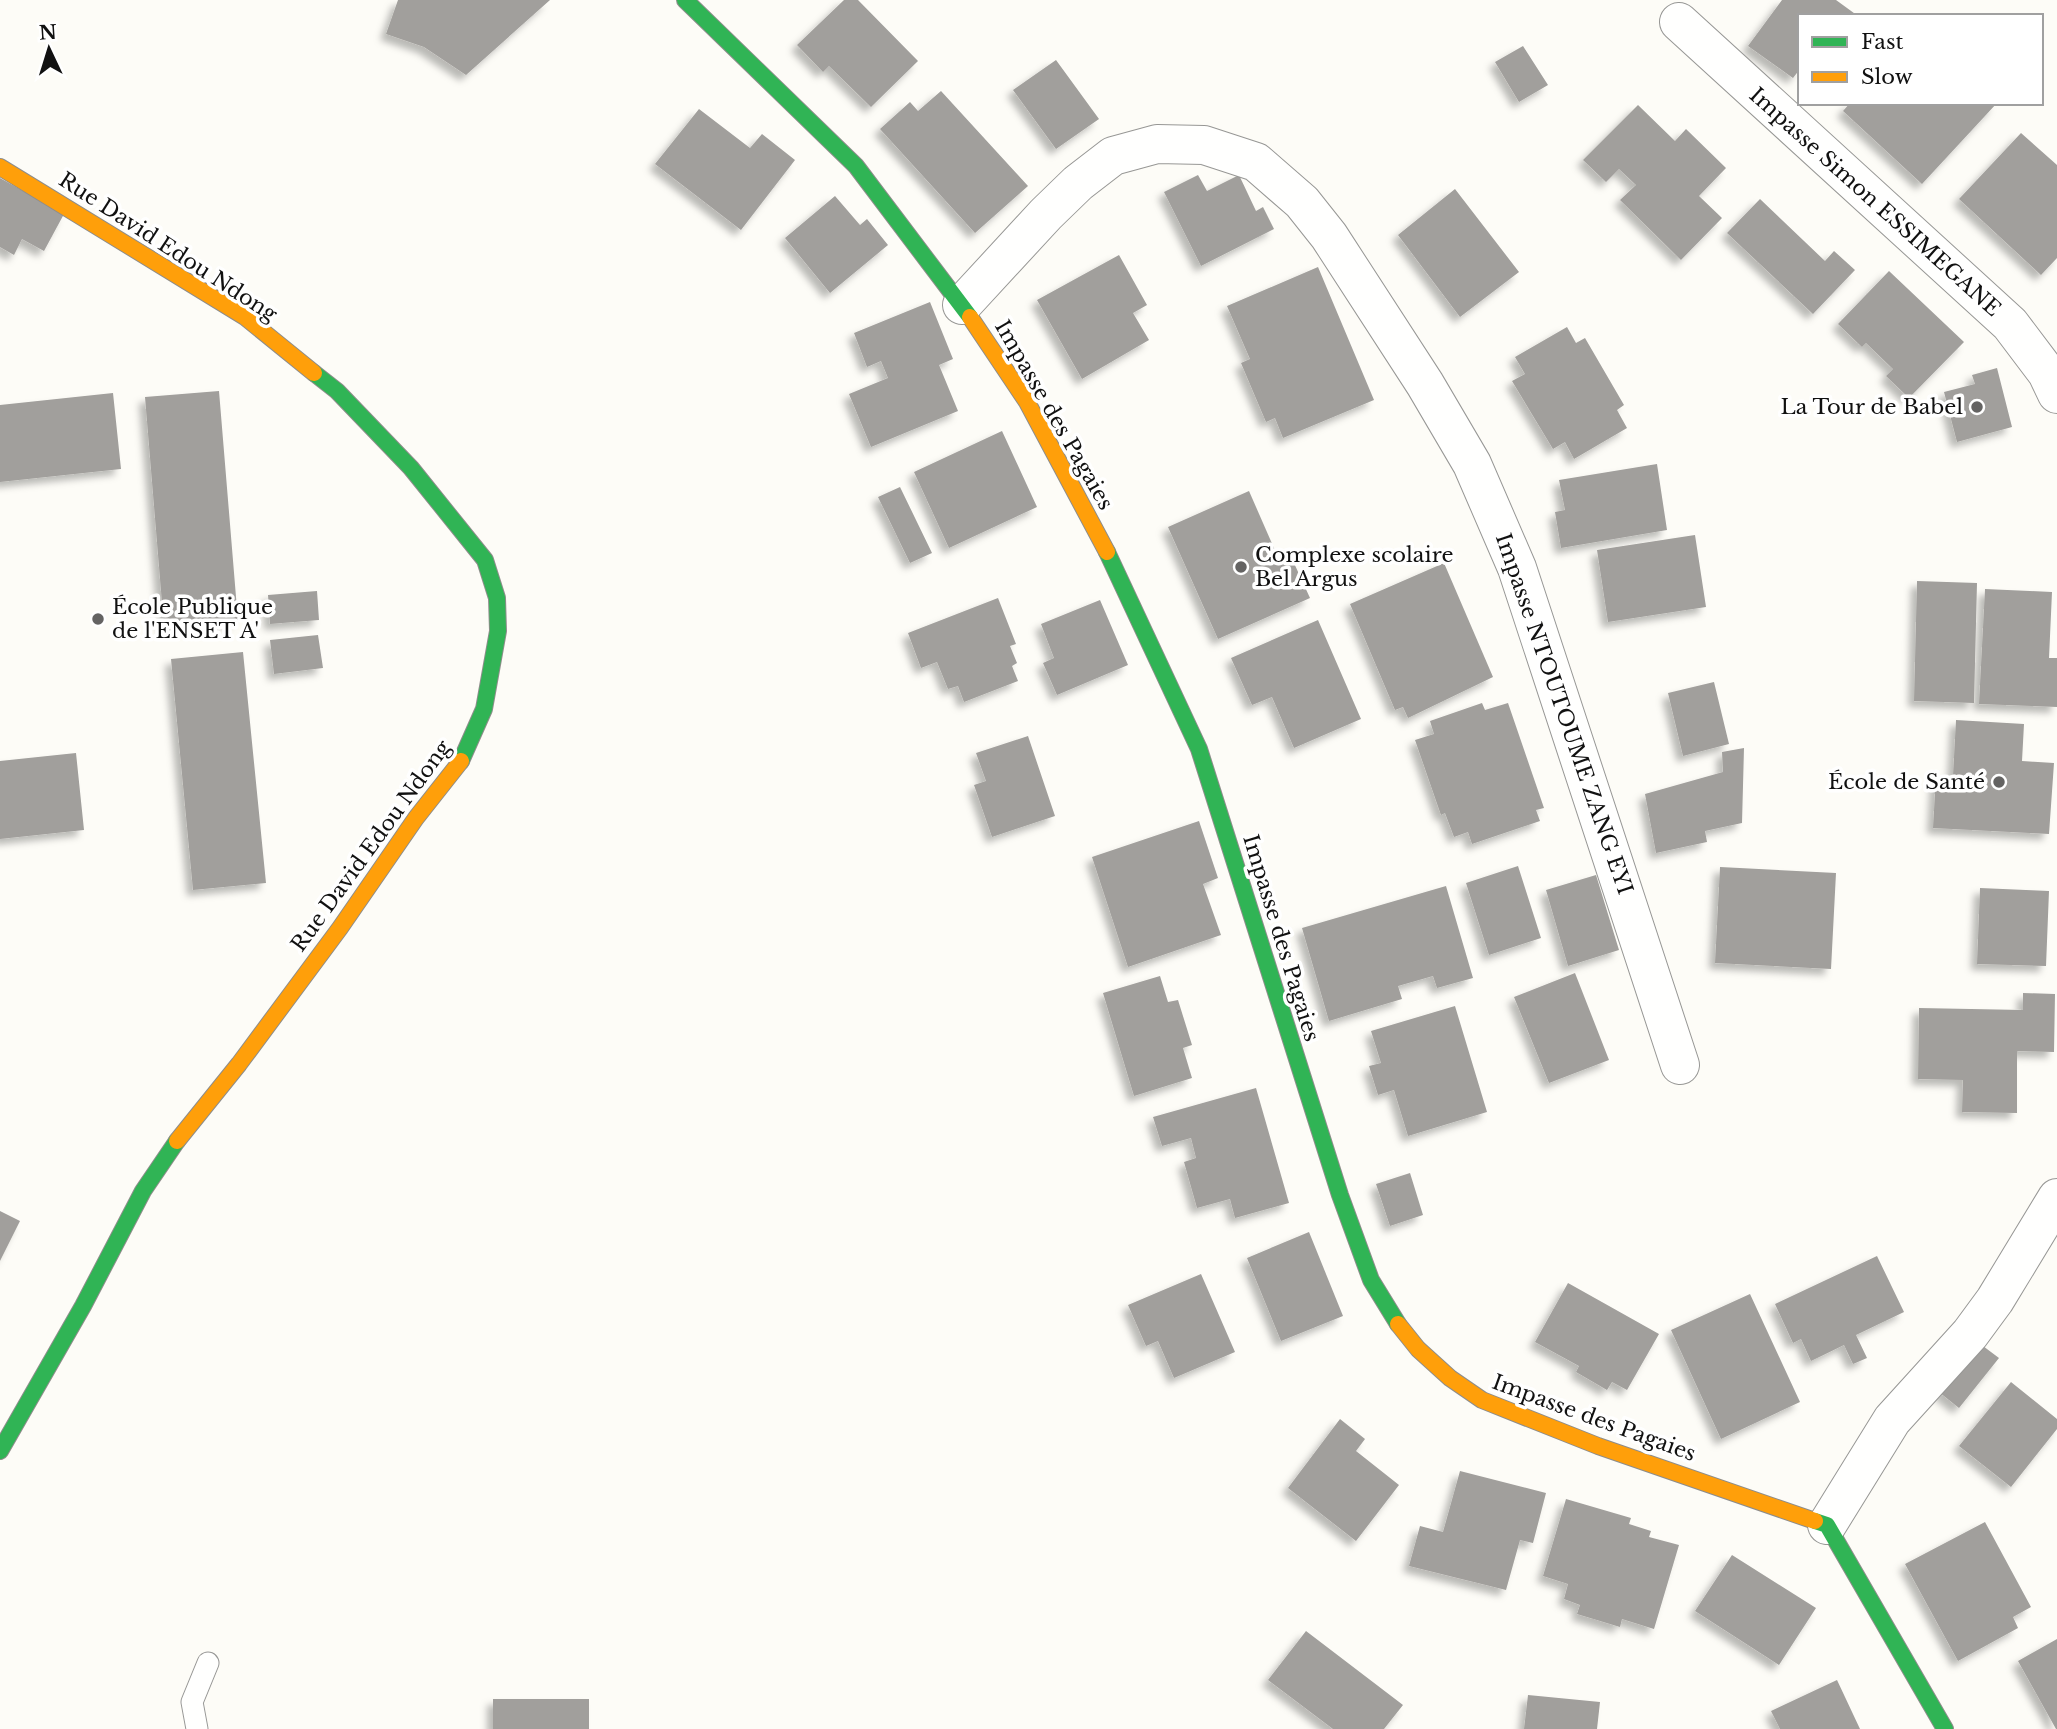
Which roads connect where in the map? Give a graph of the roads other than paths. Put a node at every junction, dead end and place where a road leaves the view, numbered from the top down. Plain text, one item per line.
1 (685, 0) edge
2 (1679, 22) dead end
3 (0, 167) edge
4 (962, 305) junction
5 (2057, 394) edge
6 (1681, 1065) dead end
7 (2057, 1198) edge
8 (0, 1451) edge
9 (1826, 1524) junction
10 (208, 1662) dead end
11 (197, 1729) edge
12 (1945, 1729) edge

1 - 4 street, Impasse des Pagaies
2 - 5 street, Impasse Simon ESSIMEGANE
3 - 8 street, Rue David Edou Ndong
4 - 6 street, Impasse NTOUTOUME ZANG EYI
4 - 9 street, Impasse des Pagaies
7 - 9 street
9 - 12 street
10 - 11 lane

